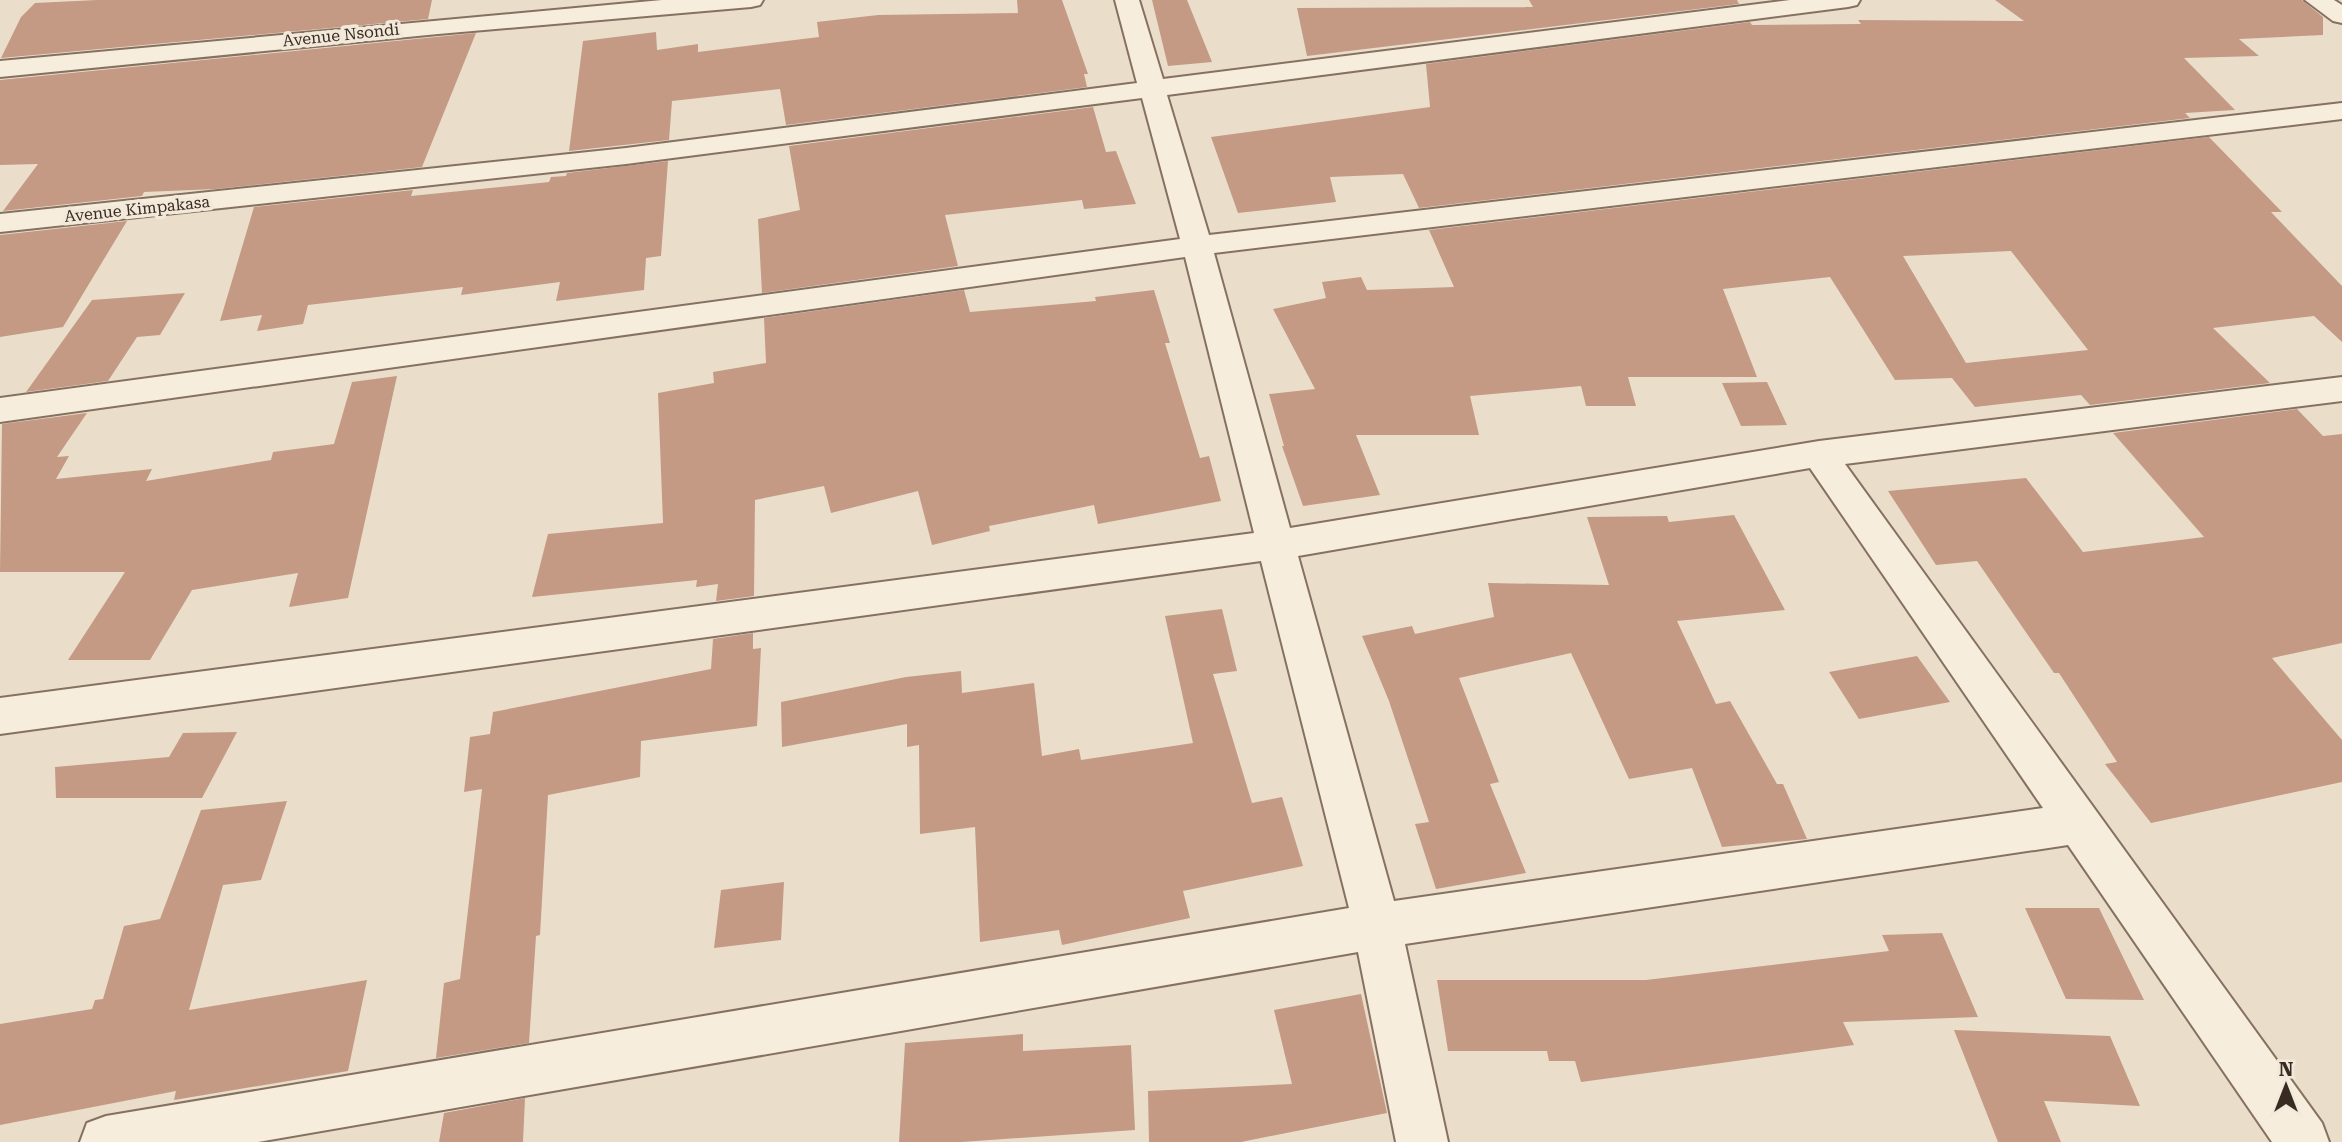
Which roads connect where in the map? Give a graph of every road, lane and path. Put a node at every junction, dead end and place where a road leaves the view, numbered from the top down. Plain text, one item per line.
1 (751, 0) edge
2 (1127, 0) edge
3 (1848, 0) edge
4 (2317, 0) edge
5 (2342, 16) edge
6 (0, 69) edge
7 (1152, 91) junction
8 (2342, 111) edge
9 (0, 223) edge
10 (1197, 246) junction
11 (2342, 390) edge
12 (0, 410) edge
13 (1819, 454) junction
14 (1275, 545) junction
15 (0, 716) edge
16 (2080, 823) junction
17 (1377, 926) junction
18 (106, 1142) edge
19 (1422, 1142) edge
20 (2304, 1142) edge

1 - 6 street, Avenue Nsondi
2 - 7 street
3 - 7 street, Avenue Kimpakasa
4 - 5 street
7 - 9 street, Avenue Kimpakasa
7 - 10 street
8 - 10 street
10 - 12 street
10 - 14 street
11 - 13 street
13 - 14 street
13 - 16 street
14 - 15 street
14 - 17 street
16 - 17 street
16 - 20 street
17 - 18 street
17 - 19 street

